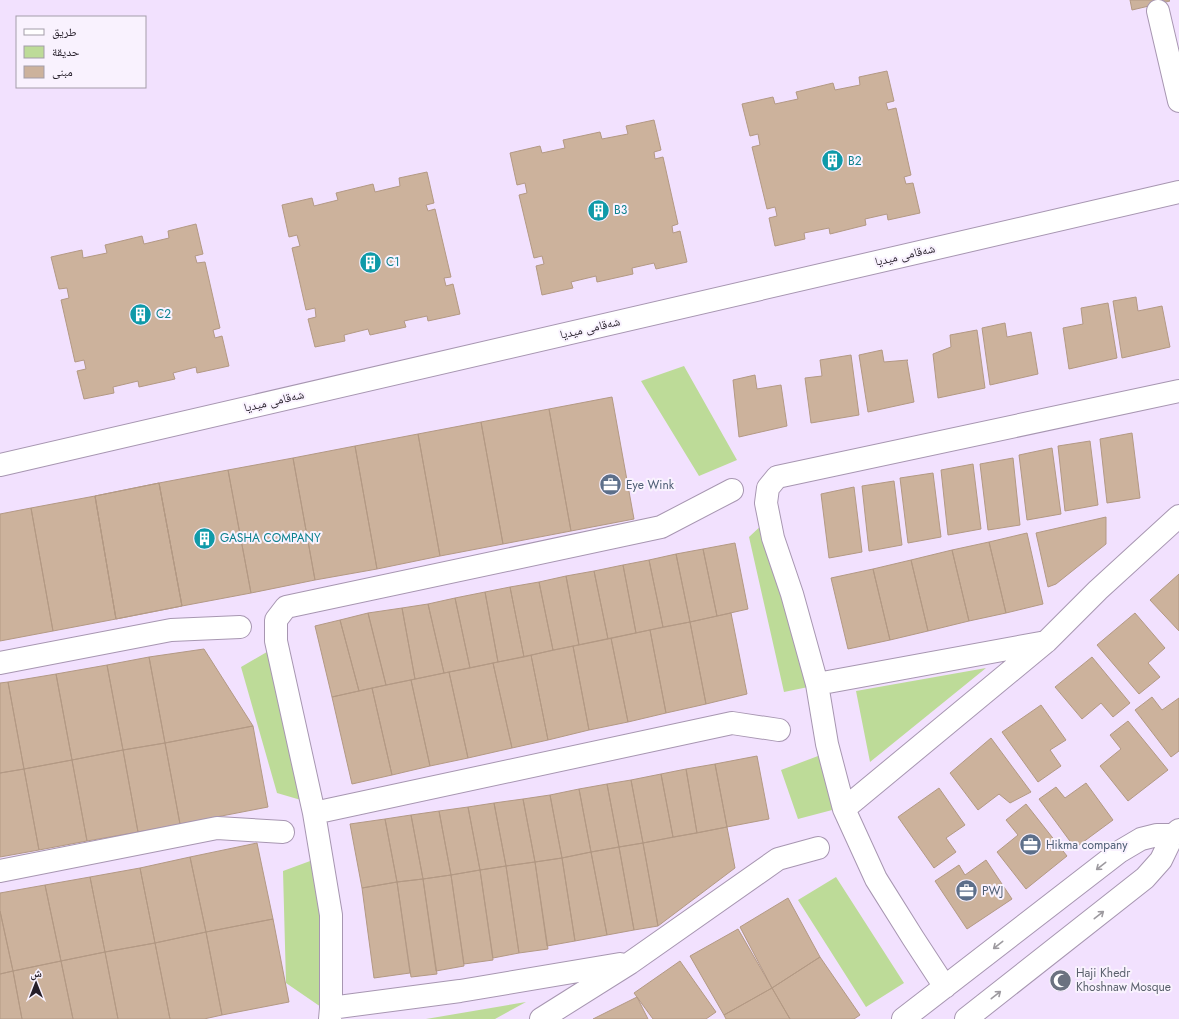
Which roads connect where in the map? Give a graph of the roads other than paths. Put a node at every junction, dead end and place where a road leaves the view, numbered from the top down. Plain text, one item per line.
1 (1158, 11) dead end
2 (1179, 101) edge
3 (1179, 192) edge
4 (1179, 391) edge
5 (0, 464) edge
6 (732, 490) dead end
7 (1179, 516) edge
8 (240, 627) dead end
9 (1048, 641) junction
10 (0, 663) edge
11 (818, 684) junction
12 (779, 730) dead end
13 (844, 809) junction
14 (314, 813) junction
15 (282, 832) dead end
16 (1176, 833) edge
17 (818, 848) dead end
18 (0, 871) edge
19 (630, 963) junction
20 (945, 986) junction
21 (330, 1014) edge
22 (541, 1019) edge
23 (903, 1019) edge
24 (966, 1019) edge

1 - 2 street
3 - 5 street, شەقامی میدیا
4 - 11 street
6 - 14 street
7 - 9 street
8 - 10 street
9 - 11 street
9 - 13 street
11 - 13 street
12 - 14 street
13 - 20 street
14 - 21 street
15 - 18 street
16 -> 20 street
24 -> 16 street
17 - 19 street
19 - 21 street
19 - 22 street
20 - 23 street

